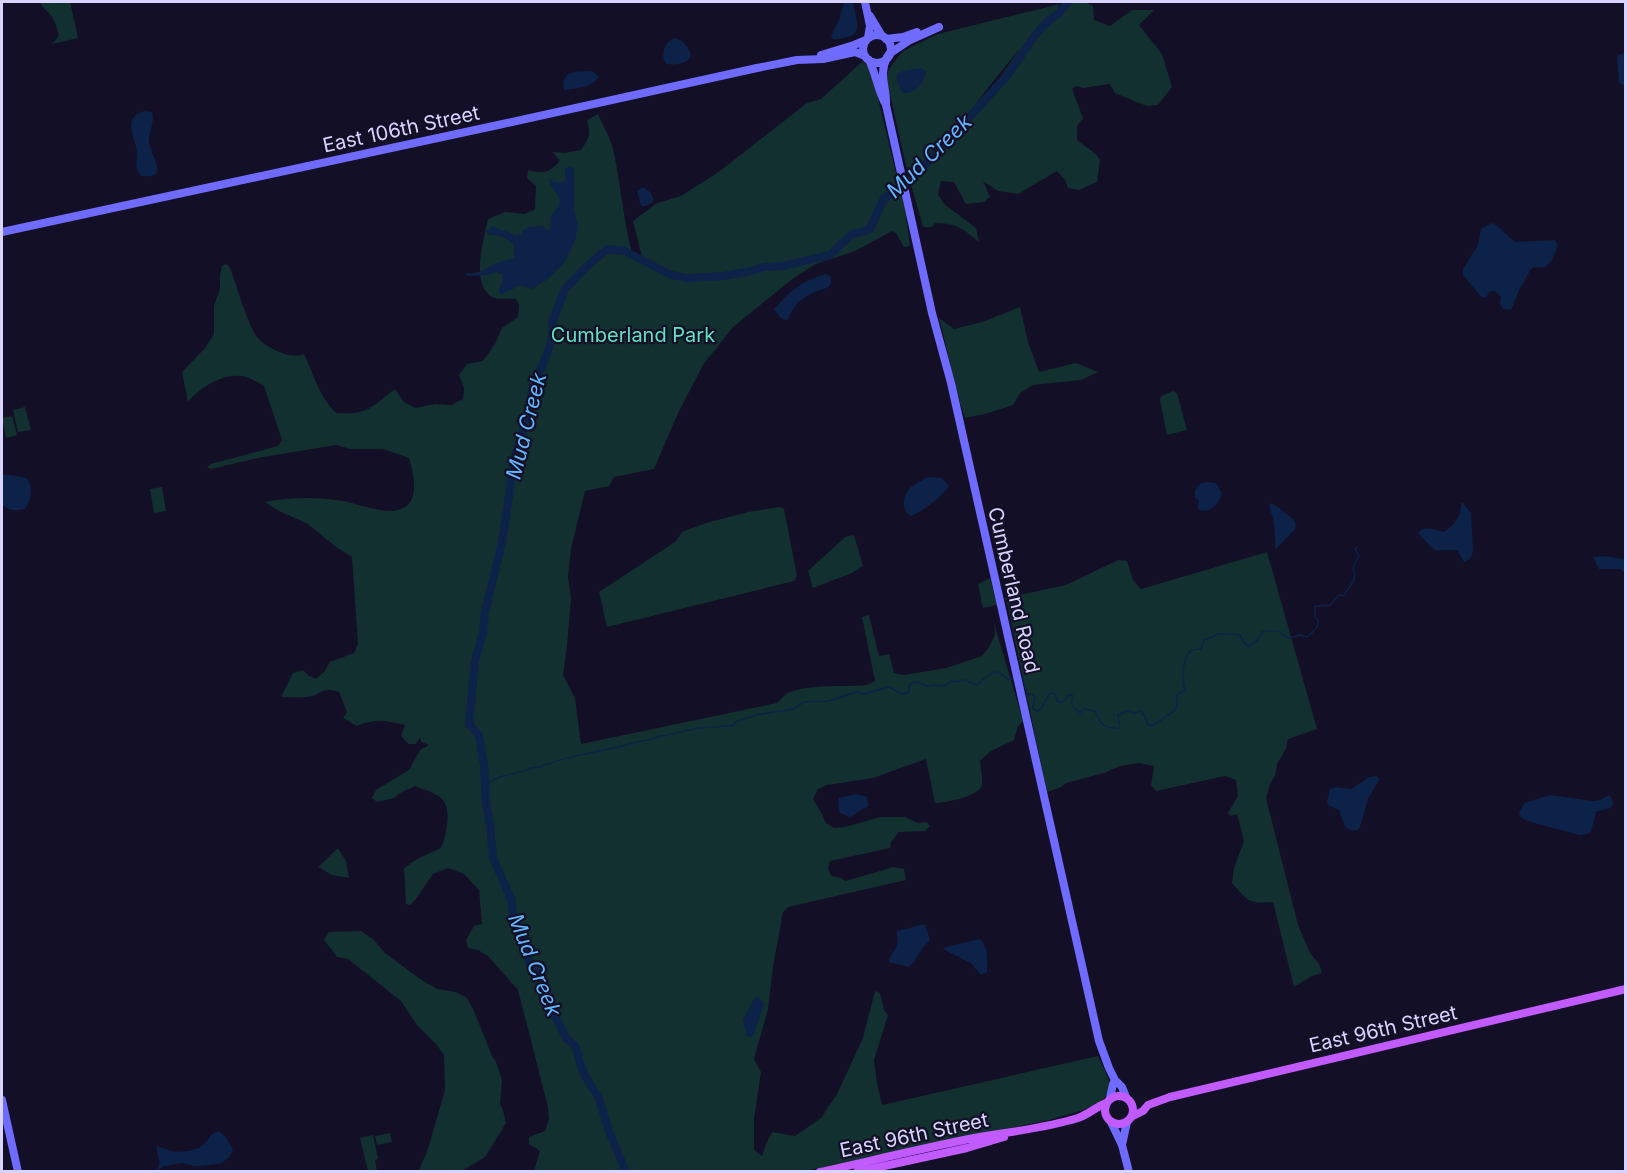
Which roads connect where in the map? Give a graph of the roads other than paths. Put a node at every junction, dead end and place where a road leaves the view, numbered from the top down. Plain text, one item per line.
1 (865, 2) edge
2 (867, 12) junction
3 (884, 37) junction
4 (867, 39) junction
5 (888, 56) junction
6 (867, 58) junction
7 (808, 59) junction
8 (886, 105) junction
9 (2, 232) edge
10 (1626, 988) edge
11 (1115, 1080) junction
12 (1128, 1099) junction
13 (2, 1100) edge
14 (1108, 1101) junction
15 (1148, 1105) junction
16 (1090, 1113) junction
17 (1129, 1119) junction
18 (1109, 1120) junction
19 (1015, 1132) junction
20 (1122, 1145) junction
21 (18, 1172) edge
22 (820, 1172) edge
23 (857, 1172) edge
24 (1129, 1172) edge

1 - 2 main road
2 - 3 main road
2 - 4 main road
3 - 4 main road
3 - 5 main road
3 - 5 main road
4 - 6 main road
4 - 7 main road, East 106th Street
5 - 6 main road
5 - 8 main road, Cumberland Road
6 - 7 main road, East 106th Street
6 - 8 main road, Cumberland Road
7 - 9 main road, East 106th Street
8 - 11 main road, Cumberland Road
10 - 15 main road, East 96th Street
11 - 12 main road, Cumberland Road
11 - 14 main road
12 - 14 main road
12 - 15 main road
12 - 17 main road
13 - 21 main road
14 - 16 main road, East 96th Street
14 - 18 main road
15 - 17 main road, East 96th Street
16 - 18 main road
16 - 19 main road, East 96th Street
17 - 18 main road
17 - 20 main road
18 - 20 main road
19 - 22 main road, East 96th Street
19 - 23 main road, East 96th Street
20 - 24 main road

